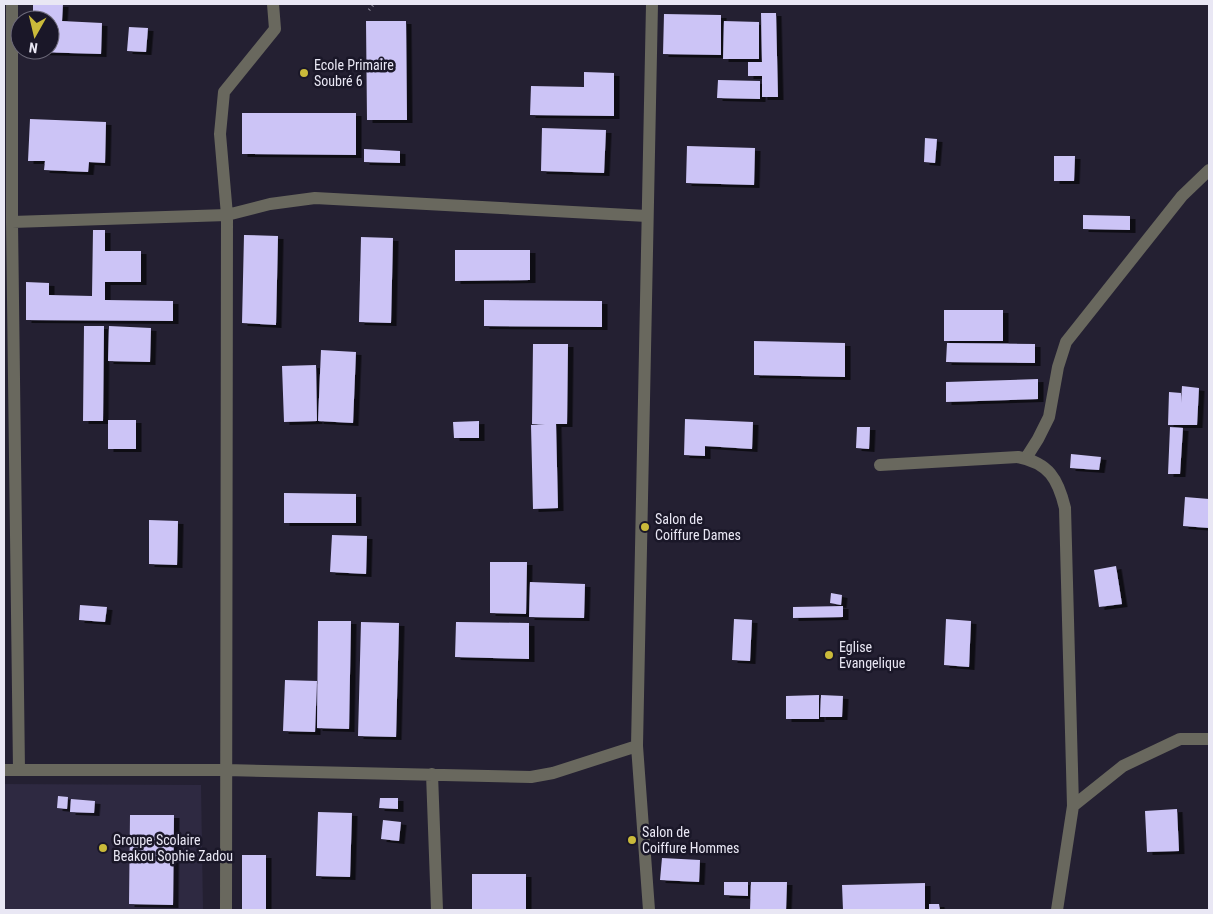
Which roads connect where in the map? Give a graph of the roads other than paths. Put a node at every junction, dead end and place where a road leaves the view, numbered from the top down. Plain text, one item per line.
1 (12, 4) edge
2 (273, 4) edge
3 (652, 4) edge
4 (1209, 170) edge
5 (227, 215) junction
6 (646, 216) junction
7 (12, 222) junction
8 (1026, 458) junction
9 (880, 465) dead end
10 (1209, 739) edge
11 (637, 746) junction
12 (4, 770) edge
13 (19, 770) junction
14 (226, 770) junction
15 (432, 774) junction
16 (1073, 806) junction
17 (226, 910) edge
18 (437, 910) edge
19 (649, 910) edge
20 (1057, 910) edge

1 - 7 street
2 - 5 street
3 - 6 street
4 - 8 street
5 - 6 street
5 - 7 street
5 - 14 street
6 - 11 street
7 - 13 street
8 - 9 street
8 - 16 street
10 - 16 street
11 - 15 street
11 - 19 street
12 - 13 street
13 - 14 street
14 - 15 street
14 - 17 street
15 - 18 street
16 - 20 street

